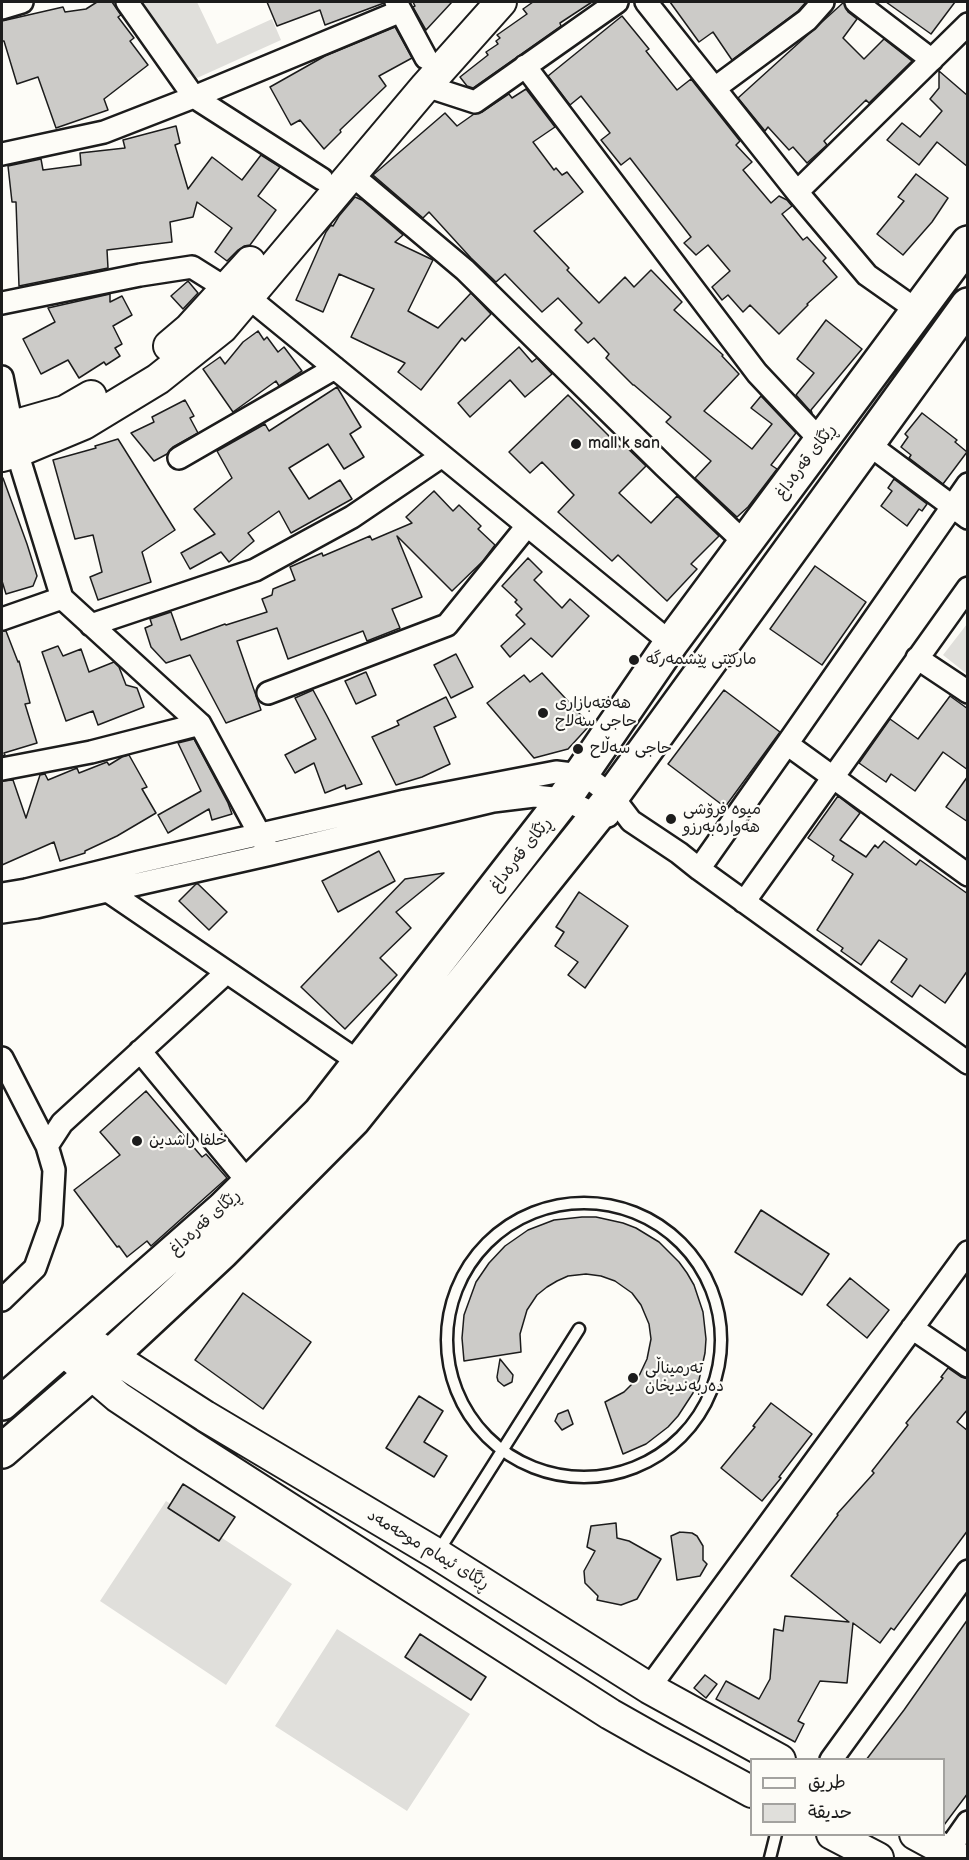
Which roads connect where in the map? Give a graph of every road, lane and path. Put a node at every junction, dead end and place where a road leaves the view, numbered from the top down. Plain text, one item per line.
1 (22, 2) edge
2 (126, 2) edge
3 (476, 2) edge
4 (501, 2) edge
5 (617, 2) edge
6 (646, 2) edge
7 (823, 2) edge
8 (856, 2) edge
9 (399, 6) edge
10 (2, 8) edge
11 (968, 24) edge
12 (932, 60) junction
13 (525, 66) junction
14 (426, 72) junction
15 (715, 88) junction
16 (194, 97) junction
17 (2, 154) edge
18 (352, 174) junction
19 (322, 178) junction
20 (797, 192) junction
21 (968, 243) edge
22 (238, 293) junction
23 (2, 303) edge
24 (918, 311) junction
25 (963, 322) edge
26 (334, 368) junction
27 (2, 377) edge
28 (8, 441) edge
29 (821, 441) junction
30 (867, 444) junction
31 (442, 456) junction
32 (179, 458) dead end
33 (968, 484) edge
34 (960, 512) edge
35 (527, 526) junction
36 (745, 543) junction
37 (968, 588) edge
38 (62, 598) junction
39 (2, 619) edge
40 (91, 625) junction
41 (671, 643) junction
42 (917, 658) junction
43 (968, 692) edge
44 (268, 693) dead end
45 (200, 724) junction
46 (788, 744) junction
47 (2, 769) edge
48 (833, 777) junction
49 (573, 787) junction
50 (614, 810) junction
51 (259, 835) junction
52 (271, 854) junction
53 (699, 869) junction
54 (968, 875) edge
55 (108, 891) junction
56 (2, 894) edge
57 (744, 902) junction
58 (2, 912) edge
59 (227, 972) junction
60 (141, 1051) junction
61 (2, 1058) edge
62 (358, 1062) junction
63 (968, 1062) edge
64 (47, 1146) junction
65 (249, 1183) junction
66 (968, 1252) edge
67 (2, 1300) edge
68 (912, 1328) junction
69 (579, 1329) dead end
70 (71, 1343) junction
71 (100, 1364) junction
72 (968, 1366) edge
73 (2, 1403) edge
74 (205, 1416) junction
75 (187, 1443) junction
76 (501, 1450) junction
77 (2, 1451) edge
78 (437, 1554) junction
79 (968, 1571) edge
80 (649, 1688) junction
81 (776, 1758) edge
82 (832, 1758) edge
83 (750, 1791) edge
84 (968, 1822) edge
85 (776, 1836) edge
86 (836, 1836) edge
87 (938, 1851) edge
88 (770, 1858) edge
89 (878, 1858) edge

1 - 10 street
2 - 16 street
3 - 14 main road
4 - 14 main road
5 - 13 street
6 - 15 street
7 - 15 street
8 - 12 street
9 - 14 street
9 - 16 street
11 - 12 street
12 - 20 street
13 - 14 street
13 - 29 street
14 - 18 main road
14 - 19 main road
15 - 20 street
16 - 17 street
16 - 19 street
18 - 22 main road
18 - 36 street
19 - 22 main road
20 - 24 street
21 - 24 main road, ڕێگای قەرەداغ
22 - 23 street
22 - 26 street
22 - 28 main road
24 - 29 main road, ڕێگای قەرەداغ
25 - 30 main road, ڕێگای قەرەداغ
26 - 31 street
26 - 32 street
27 - 28 street
28 - 38 street
29 - 36 main road, ڕێگای قەرەداغ
30 - 34 street
30 - 50 main road, ڕێگای قەرەداغ
31 - 35 street
31 - 40 street
33 - 34 street
34 - 46 street
35 - 41 street
35 - 44 street
36 - 41 main road, ڕێگای قەرەداغ
37 - 42 street
38 - 39 street
38 - 40 street
40 - 45 street
41 - 49 main road, ڕێگای قەرەداغ
42 - 43 street
42 - 48 street
45 - 47 street
45 - 51 street
46 - 48 street
46 - 53 street
48 - 54 street
48 - 57 street
49 - 50 street
49 - 50 street
49 - 51 street
49 - 52 street
49 - 62 main road, ڕێگای قەرەداغ
50 - 53 street
50 - 71 main road, ڕێگای قەرەداغ
51 - 52 street
51 - 56 street
52 - 55 street
53 - 57 street
55 - 58 street
55 - 59 street
57 - 63 street
59 - 60 street
59 - 62 street
60 - 64 street
60 - 65 street
61 - 64 street
62 - 65 main road, ڕێگای قەرەداغ
64 - 67 street
65 - 70 main road, ڕێگای قەرەداغ
66 - 68 street
68 - 72 street
68 - 80 street
69 - 76 lane
70 - 71 main road, ڕێگای ئیمام موحەمەد
70 - 73 main road, ڕێگای قەرەداغ
71 - 74 main road, ڕێگای ئیمام موحەمەد
71 - 75 main road, ڕێگای ئیمام موحەمەد
71 - 77 main road, ڕێگای قەرەداغ
74 - 75 main road
74 - 78 main road, ڕێگای ئیمام موحەمەد
75 - 83 main road, ڕێگای ئیمام موحەمەد
76 - 76 lane
76 - 78 lane
78 - 80 main road, ڕێگای ئیمام موحەمەد
79 - 82 street
80 - 81 main road, ڕێگای ئیمام موحەمەد
84 - 87 street
85 - 88 lane
86 - 89 main road

